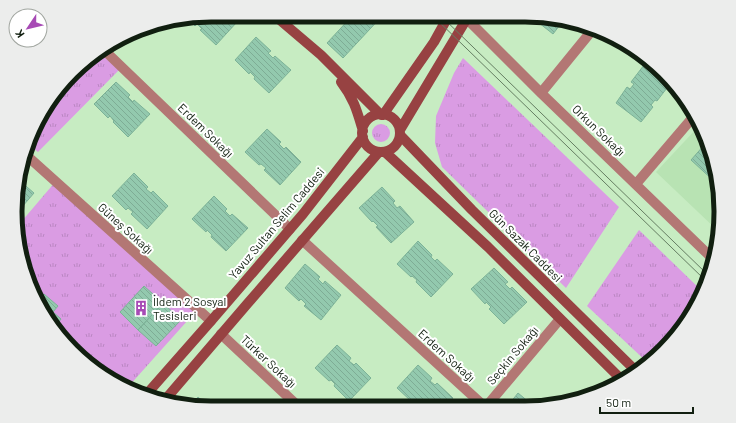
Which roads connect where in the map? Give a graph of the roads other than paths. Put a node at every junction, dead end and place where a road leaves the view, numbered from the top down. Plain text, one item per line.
1 (282, 22) edge
2 (445, 22) edge
3 (463, 22) edge
4 (471, 22) edge
5 (590, 34) edge
6 (107, 54) edge
7 (321, 55) junction
8 (541, 93) junction
9 (382, 115) junction
10 (690, 120) edge
11 (400, 132) junction
12 (363, 134) junction
13 (382, 152) junction
14 (29, 158) edge
15 (636, 184) junction
16 (290, 229) junction
17 (302, 240) junction
18 (709, 255) edge
19 (560, 319) junction
20 (211, 321) junction
21 (221, 334) junction
22 (632, 367) edge
23 (618, 376) edge
24 (150, 391) edge
25 (168, 396) edge
26 (293, 401) edge
27 (477, 401) edge
28 (491, 401) edge

1 - 7 street
2 - 9 street
3 - 11 street
4 - 8 street, Orkun Sokağı
5 - 8 street
6 - 16 street, Erdem Sokağı
7 - 9 street
7 - 12 street
8 - 15 street, Orkun Sokağı
9 - 11 street
9 - 12 street
10 - 15 street
11 - 13 street
11 - 22 street, Gün Sazak Caddesi
12 - 13 street
12 - 16 street, Yavuz Sultan Selim Caddesi
13 - 17 street
13 - 19 street
14 - 20 street, Güneş Sokağı
15 - 18 street, Orkun Sokağı
16 - 20 street, Yavuz Sultan Selim Caddesi
17 - 21 street
17 - 27 street, Erdem Sokağı
19 - 23 street
19 - 28 street, Seçkin Sokağı
20 - 24 street, Yavuz Sultan Selim Caddesi
21 - 25 street
21 - 26 street, Türker Sokağı

